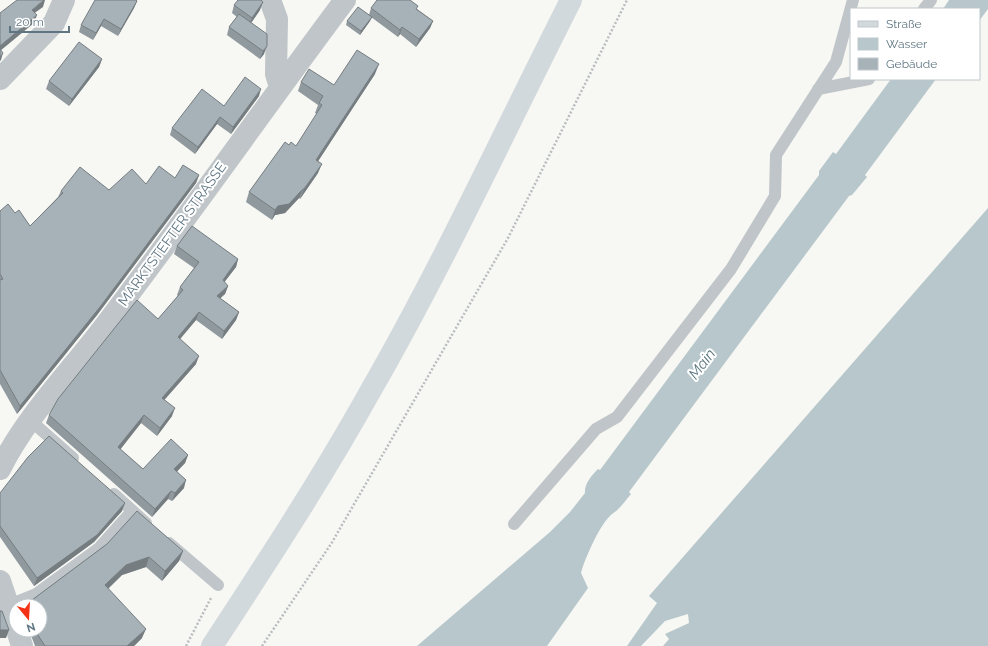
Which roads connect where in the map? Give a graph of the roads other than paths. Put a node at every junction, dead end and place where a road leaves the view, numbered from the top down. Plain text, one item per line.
1 (64, 0) edge
2 (270, 0) edge
3 (345, 0) edge
4 (571, 0) edge
5 (931, 0) edge
6 (925, 8) edge
7 (850, 11) edge
8 (0, 79) edge
9 (864, 80) edge
10 (280, 87) junction
11 (818, 90) junction
12 (30, 420) junction
13 (2, 460) edge
14 (81, 465) edge
15 (104, 485) edge
16 (132, 510) junction
17 (514, 524) dead end
18 (0, 581) edge
19 (218, 586) road end
20 (26, 598) edge
21 (8, 602) edge
22 (212, 646) edge

1 - 8 street
2 - 10 street
3 - 10 street, MARKTSTEFTER STRASSE
4 - 22 main road
5 - 6 lane
7 - 11 lane
9 - 11 lane
10 - 12 street, MARKTSTEFTER STRASSE
11 - 17 lane
12 - 13 street, MARKTSTEFTER STRASSE
12 - 14 lane
15 - 16 lane
16 - 19 lane
16 - 20 lane
18 - 21 street

